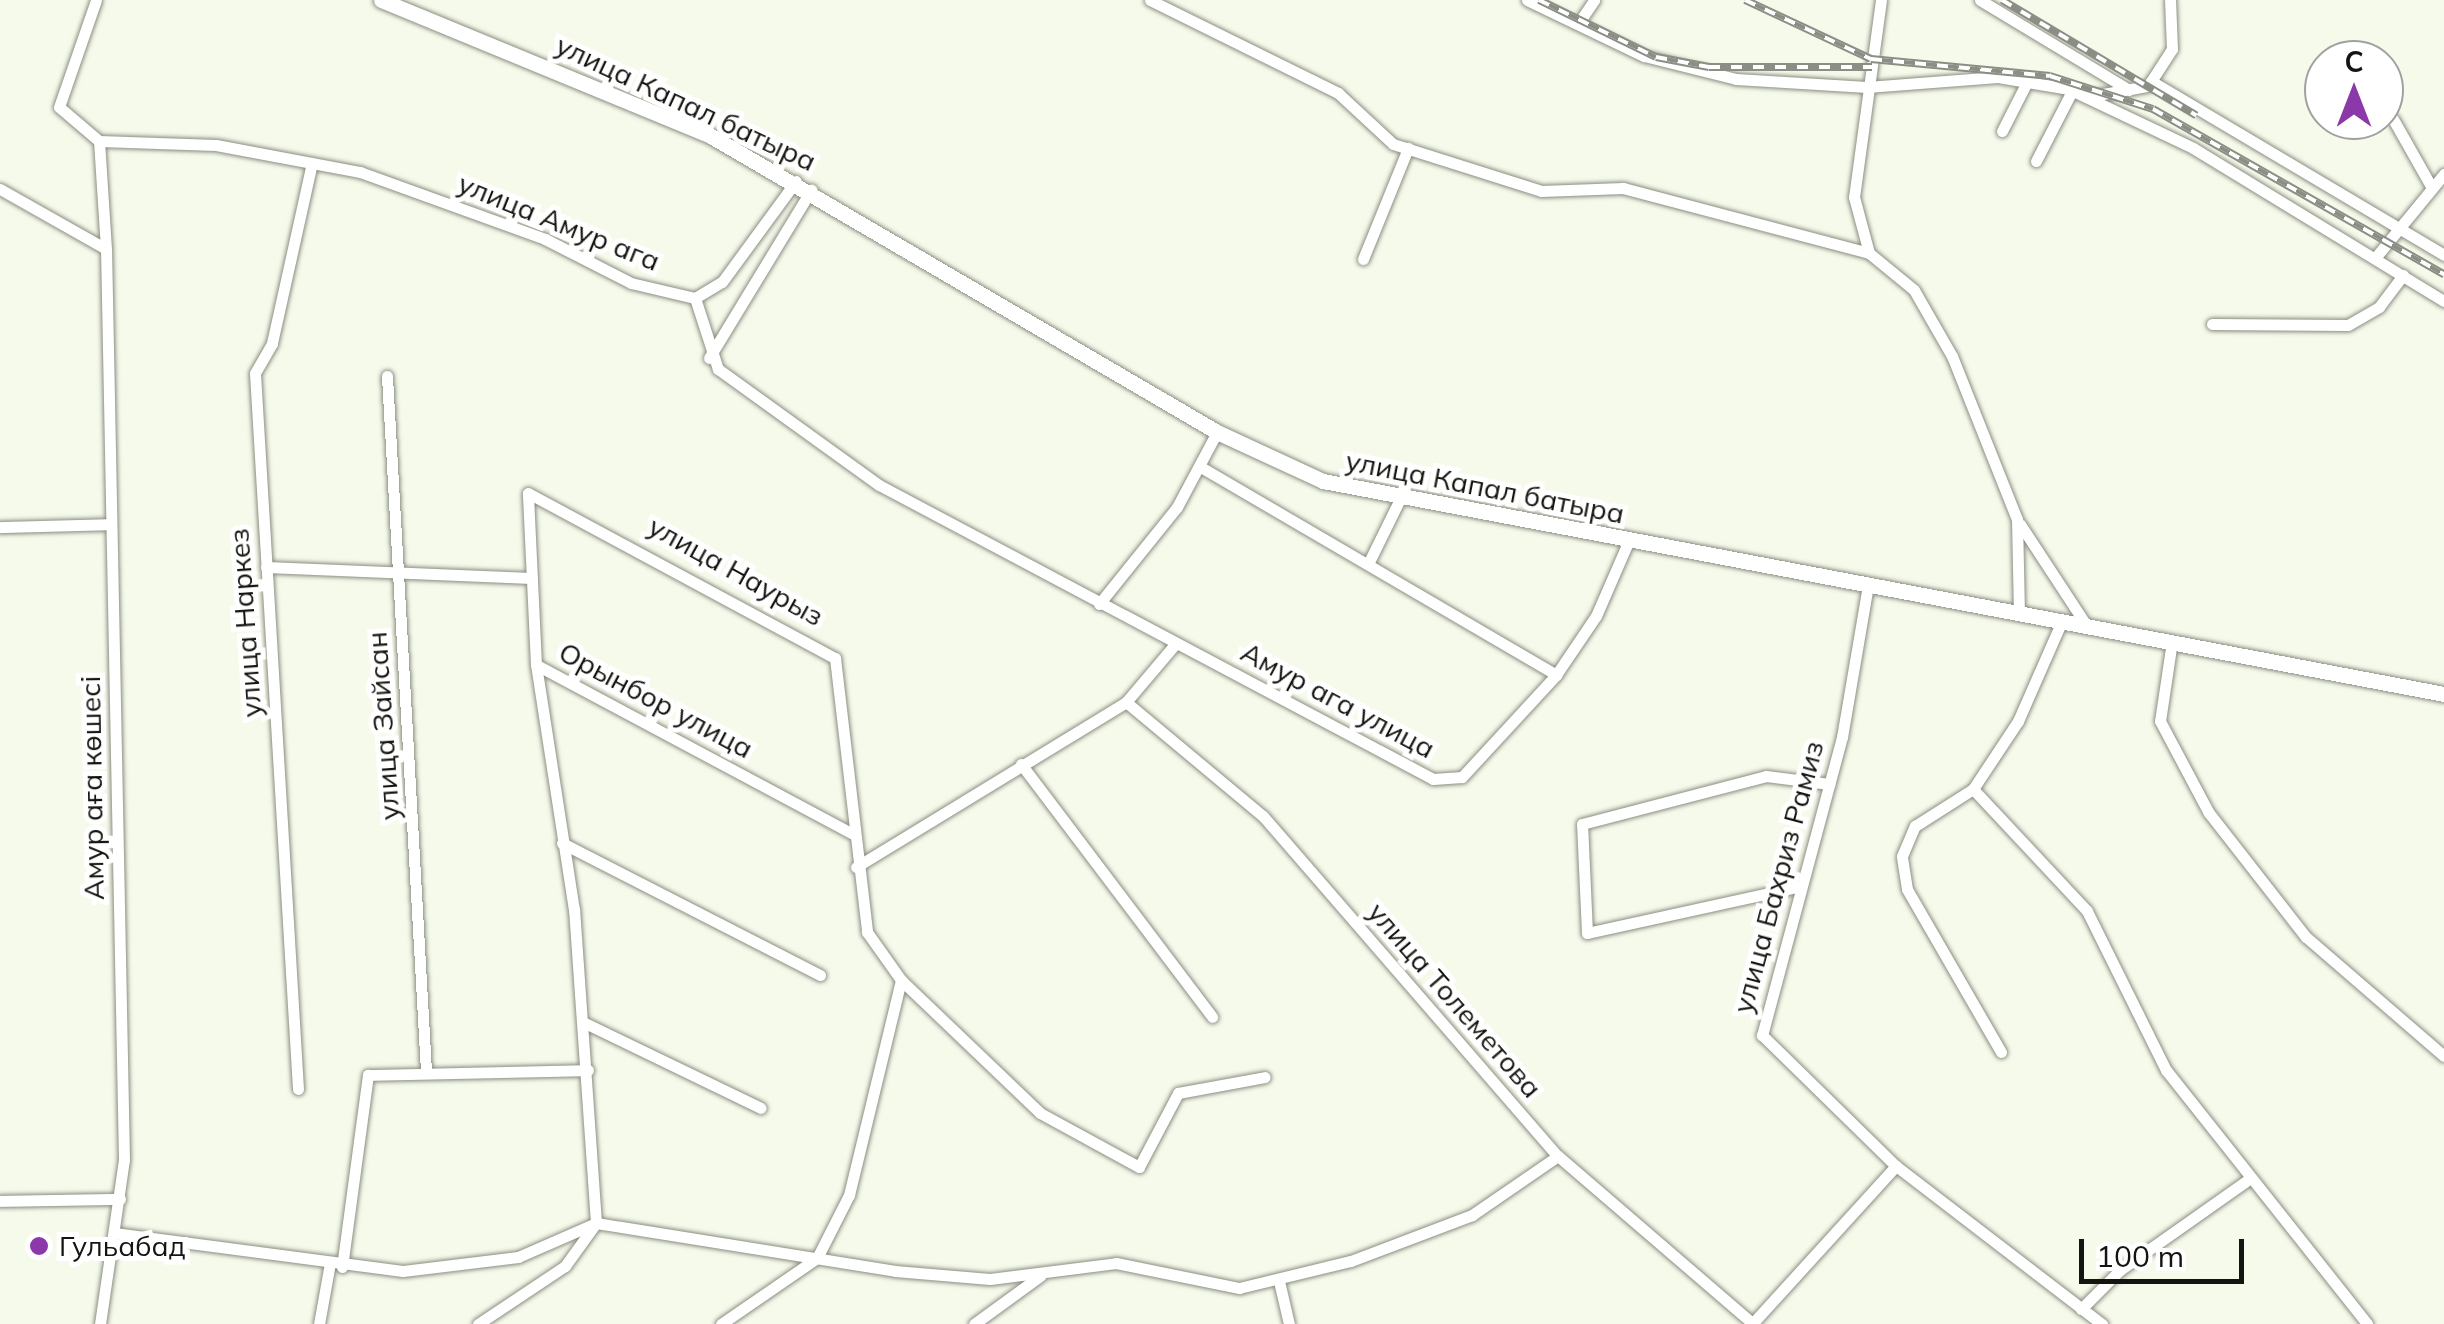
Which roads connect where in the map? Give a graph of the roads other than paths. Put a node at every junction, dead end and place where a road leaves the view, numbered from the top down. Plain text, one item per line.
1 (96, 0) edge
2 (381, 0) edge
3 (1150, 0) edge
4 (1528, 0) edge
5 (1594, 0) edge
6 (1881, 0) edge
7 (1980, 0) edge
8 (2170, 0) edge
9 (1578, 24) junction
10 (2151, 81) junction
11 (2027, 82) junction
12 (1867, 87) junction
13 (2072, 90) junction
14 (2129, 90) junction
15 (2086, 97) junction
16 (2002, 132) dead end
17 (2404, 137) edge
18 (99, 141) junction
19 (1408, 148) junction
20 (2036, 161) dead end
21 (312, 163) junction
22 (2444, 174) edge
23 (796, 180) junction
24 (0, 188) edge
25 (2432, 188) junction
26 (810, 190) junction
27 (2400, 228) junction
28 (106, 248) junction
29 (1869, 253) junction
30 (2444, 254) edge
31 (2374, 258) junction
32 (1363, 259) dead end
33 (2402, 275) junction
34 (695, 298) junction
35 (2444, 300) edge
36 (2212, 324) dead end
37 (708, 358) junction
38 (387, 376) dead end
39 (1217, 432) junction
40 (1200, 466) junction
41 (530, 492) joint
42 (1399, 501) junction
43 (2017, 519) junction
44 (112, 524) junction
45 (0, 527) edge
46 (1629, 540) junction
47 (1368, 564) junction
48 (266, 567) junction
49 (397, 570) junction
50 (532, 578) junction
51 (1868, 585) junction
52 (1099, 604) junction
53 (2019, 613) junction
54 (2062, 621) junction
55 (2086, 625) junction
56 (2172, 641) junction
57 (1176, 643) junction
58 (536, 664) junction
59 (1556, 675) junction
60 (2444, 694) edge
61 (1126, 702) junction
62 (1021, 764) junction
63 (1829, 784) junction
64 (1973, 789) junction
65 (853, 834) junction
66 (562, 843) junction
67 (856, 868) junction
68 (1801, 886) junction
69 (820, 975) dead end
70 (901, 980) junction
71 (1212, 1017) dead end
72 (586, 1023) junction
73 (2000, 1052) dead end
74 (2444, 1056) edge
75 (588, 1070) junction
76 (426, 1072) junction
77 (1265, 1077) dead end
78 (298, 1089) dead end
79 (761, 1108) dead end
80 (1558, 1156) junction
81 (1896, 1166) junction
82 (2250, 1179) junction
83 (120, 1198) junction
84 (0, 1201) edge
85 (596, 1223) junction
86 (114, 1232) junction
87 (818, 1258) junction
88 (336, 1265) junction
89 (1048, 1270) junction
90 (1278, 1282) junction
91 (2081, 1308) junction
92 (100, 1324) edge
93 (318, 1324) edge
94 (478, 1324) edge
95 (721, 1324) edge
96 (974, 1324) edge
97 (1289, 1324) edge
98 (1753, 1324) edge
99 (2102, 1324) edge
100 (2367, 1324) edge

1 - 18 street
2 - 23 main road, улица Капал батыра
3 - 19 street
4 - 9 street
5 - 9 street
6 - 12 street
7 - 14 street
8 - 10 street
9 - 12 street
10 - 14 street
10 - 27 street
11 - 12 street
11 - 13 street
11 - 16 street
12 - 29 street
13 - 15 street
13 - 20 street
14 - 15 street
15 - 31 street
17 - 25 street
18 - 21 street, улица Амур ага
18 - 28 street, Амур аға көшесі
19 - 29 street
19 - 32 street
21 - 34 street, улица Амур ага
21 - 48 street, улица Наркез
22 - 25 street
23 - 26 main road, улица Капал батыра
23 - 34 street
24 - 28 street
25 - 27 street
26 - 37 street
26 - 39 main road, улица Капал батыра
27 - 30 street
27 - 31 street
28 - 44 street, Амур аға көшесі
29 - 43 street
31 - 33 street
33 - 35 street
33 - 36 street
34 - 37 street
37 - 52 street
38 - 49 street, улица Зайсан
39 - 40 street
39 - 42 main road, улица Капал батыра
40 - 47 street
40 - 52 street
41 - 50 street, Орынбор улица
41 - 65 street, улица Наурыз
42 - 46 main road, улица Капал батыра
42 - 47 street
43 - 53 street
43 - 55 street
44 - 45 street
44 - 83 street, Амур аға көшесі
46 - 51 main road, улица Капал батыра
46 - 59 street
47 - 59 street
48 - 49 street
48 - 78 street, улица Наркез
49 - 50 street
49 - 76 street, улица Зайсан
50 - 58 street, Орынбор улица
51 - 53 main road, улица Капал батыра
51 - 63 street, улица Бахриз Рамиз
52 - 57 street
53 - 54 main road, улица Капал батыра
54 - 55 main road, улица Капал батыра
54 - 64 street
55 - 56 main road, улица Капал батыра
56 - 60 main road, улица Капал батыра
56 - 74 street
57 - 59 street, Амур ага улица
57 - 61 street
58 - 65 street, Орынбор улица
58 - 66 street
61 - 62 street
61 - 80 street, улица Толеметова
62 - 67 street
62 - 71 street
63 - 68 street, улица Бахриз Рамиз
63 - 68 street
64 - 73 street
64 - 82 street
65 - 67 street, улица Наурыз
66 - 69 street
66 - 72 street
67 - 70 street, улица Наурыз
68 - 81 street, улица Бахриз Рамиз
70 - 77 street, улица Наурыз
70 - 87 street
72 - 75 street
72 - 79 street
75 - 76 street
75 - 85 street
76 - 88 street
80 - 90 street
80 - 98 street, улица Толеметова
81 - 91 street, улица Бахриз Рамиз
81 - 98 street
82 - 91 street
82 - 100 street
83 - 84 street
83 - 86 street, Амур аға көшесі
85 - 87 street
85 - 88 street
85 - 94 street
86 - 88 street
86 - 92 street, Амур аға көшесі
87 - 89 street
87 - 95 street
88 - 93 street
89 - 90 street
89 - 96 street
90 - 97 street
91 - 99 street, улица Бахриз Рамиз

